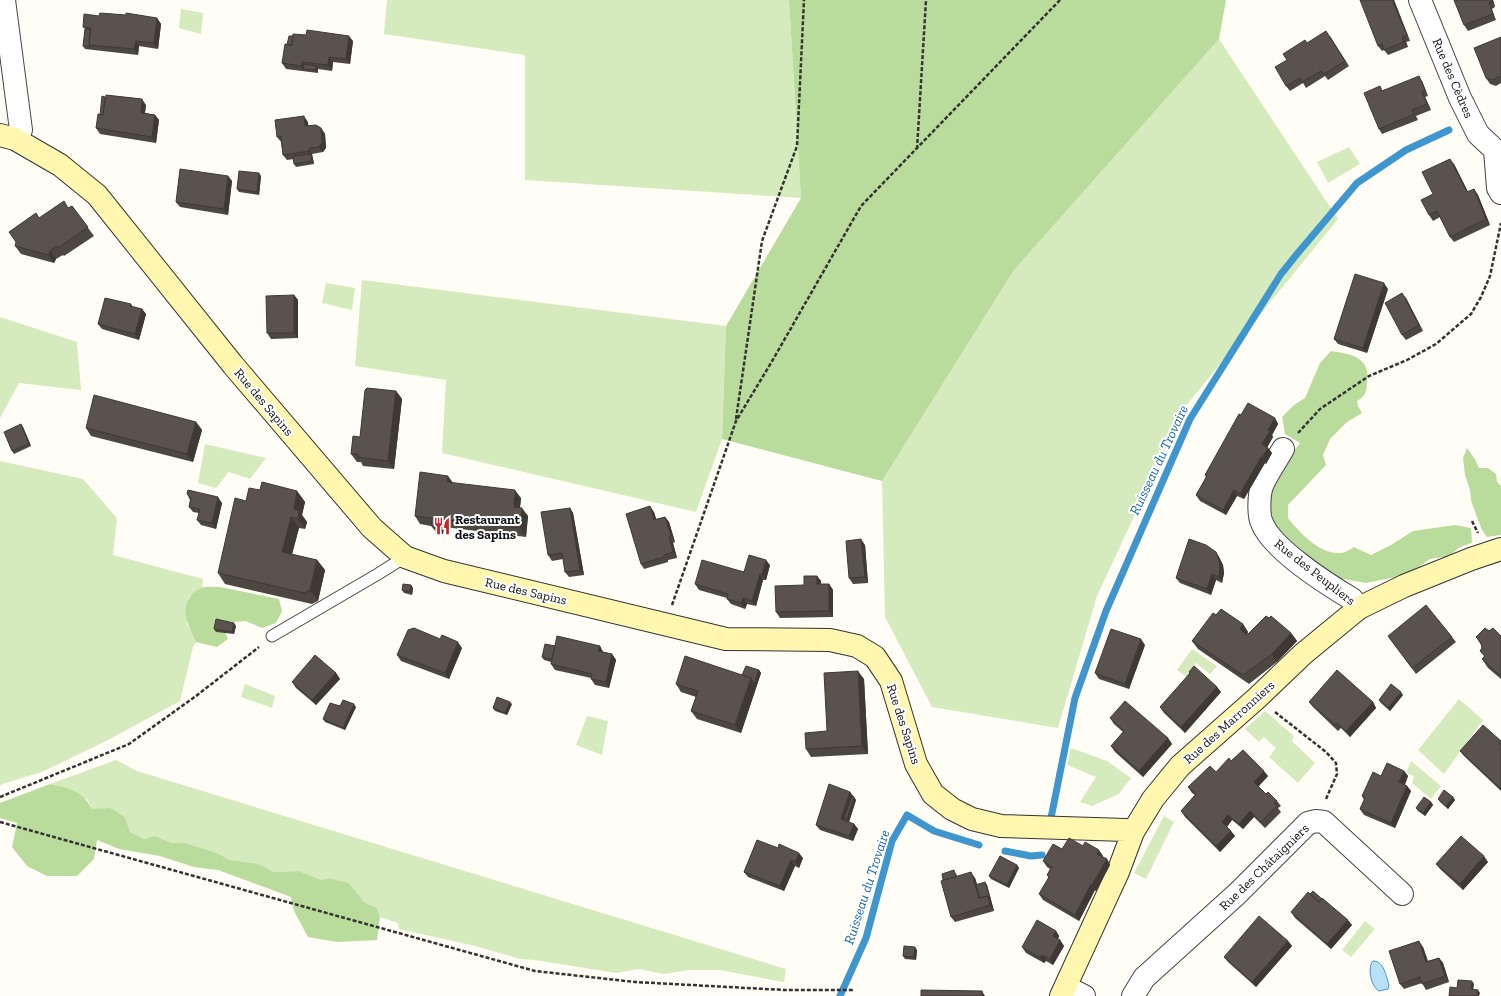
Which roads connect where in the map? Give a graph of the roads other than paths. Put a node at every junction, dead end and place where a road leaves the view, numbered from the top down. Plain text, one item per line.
1 (4, 0) edge
2 (1420, 0) edge
3 (8, 137) edge
4 (1498, 149) edge
5 (1501, 194) edge
6 (1283, 449) road end
7 (1501, 549) edge
8 (405, 557) junction
9 (1359, 608) junction
10 (272, 636) road end
11 (1134, 832) junction
12 (1402, 894) dead end
13 (1070, 993) edge
14 (1133, 996) edge

1 - 3 street
2 - 4 street, Rue des Cèdres
3 - 8 street, Rue des Sapins
4 - 5 street
6 - 9 street, Rue des Peupliers
7 - 9 street, Rue des Marronniers
8 - 10 lane
8 - 11 street, Rue des Sapins
9 - 11 street, Rue des Marronniers
11 - 13 street, Rue des Marronniers
12 - 14 street, Rue des Châtaigniers

